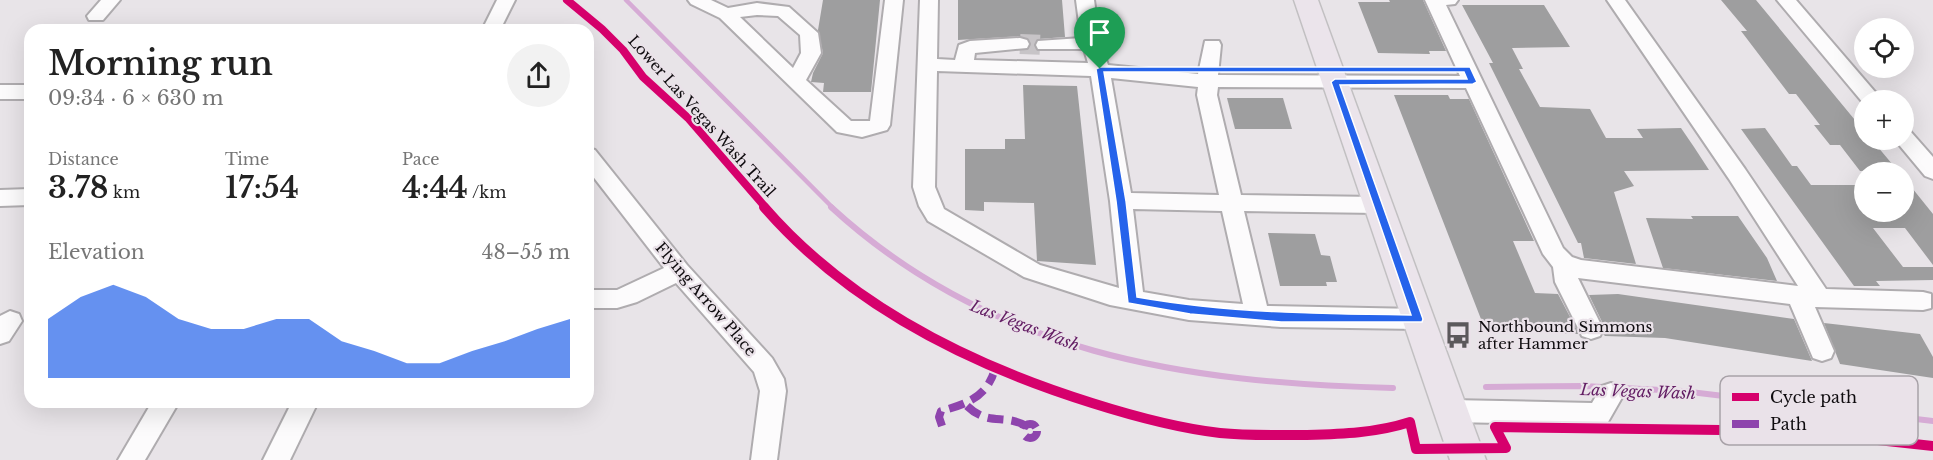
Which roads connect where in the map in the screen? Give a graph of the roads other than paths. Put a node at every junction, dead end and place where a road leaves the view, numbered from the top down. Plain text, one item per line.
1 (111, 0) edge
2 (506, 0) edge
3 (697, 0) edge
4 (894, 0) edge
5 (929, 0) edge
6 (1086, 0) edge
7 (1305, 0) edge
8 (1449, 0) edge
9 (1616, 0) edge
10 (1786, 0) edge
11 (726, 14) junction
12 (96, 16) dead end
13 (494, 24) edge
14 (1090, 43) junction
15 (1020, 44) tunnel mouth
16 (1044, 45) tunnel mouth
17 (1212, 45) dead end
18 (927, 65) junction
19 (964, 66) junction
20 (1104, 70) junction
21 (1208, 75) junction
22 (1332, 75) junction
23 (1470, 75) junction
24 (796, 81) junction
25 (1863, 90) edge
26 (0, 92) edge
27 (24, 92) edge
28 (1914, 149) edge
29 (594, 163) edge
30 (1933, 171) edge
31 (24, 197) edge
32 (0, 198) edge
33 (1121, 201) junction
34 (1233, 203) junction
35 (1378, 205) junction
36 (1564, 263) junction
37 (679, 271) junction
38 (1809, 297) junction
39 (594, 299) edge
40 (1132, 300) junction
41 (1923, 302) dead end
42 (1257, 315) junction
43 (1418, 319) junction
44 (1590, 329) dead end
45 (1822, 351) dead end
46 (1611, 394) dead end
47 (162, 408) edge
48 (302, 408) edge
49 (1451, 411) junction
50 (131, 460) edge
51 (276, 460) edge
52 (764, 460) edge
53 (1468, 460) edge

1 - 12 street
2 - 13 street
3 - 11 street
4 - 24 street
5 - 18 street
6 - 14 street
7 - 22 main road
8 - 23 street
9 - 38 street
10 - 25 street
11 - 24 street
11 - 24 street
14 - 16 street
14 - 20 street
15 - 19 street
17 - 21 street
18 - 19 street
18 - 40 street
19 - 20 street
20 - 21 street
20 - 33 street
21 - 22 street
21 - 34 street
22 - 23 street
22 - 35 main road
23 - 36 street
26 - 27 street
28 - 30 street
29 - 37 street, Flying Arrow Place
31 - 32 street
33 - 34 street
33 - 40 street
34 - 35 street
34 - 42 street
35 - 43 main road
36 - 38 street
36 - 44 street
37 - 39 street
37 - 52 street, Flying Arrow Place
38 - 41 street
38 - 45 street
40 - 42 street
42 - 43 street
43 - 49 main road
46 - 49 street
47 - 50 street
48 - 51 street
49 - 53 main road

